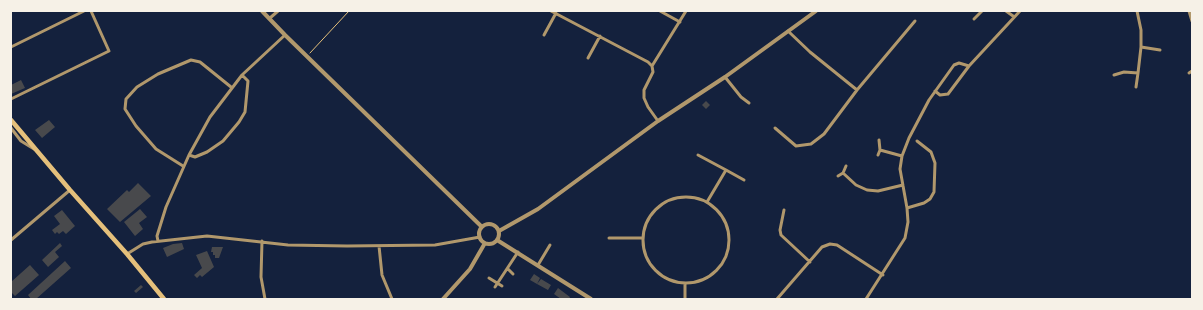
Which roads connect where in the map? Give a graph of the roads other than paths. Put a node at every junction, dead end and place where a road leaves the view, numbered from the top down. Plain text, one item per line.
1 (84, 11) edge
2 (91, 11) edge
3 (262, 11) edge
4 (278, 11) edge
5 (551, 11) edge
6 (660, 11) edge
7 (686, 11) edge
8 (816, 11) edge
9 (982, 11) edge
10 (1006, 11) edge
11 (1020, 11) edge
12 (1137, 11) edge
13 (1189, 11) edge
14 (556, 13) junction
15 (1013, 16) junction
16 (270, 18) junction
17 (974, 18) dead end
18 (915, 21) dead end
19 (1192, 21) edge
20 (680, 22) junction
21 (788, 31) junction
22 (285, 35) junction
23 (544, 35) dead end
24 (600, 36) junction
25 (11, 47) edge
26 (1141, 47) junction
27 (1160, 50) dead end
28 (588, 58) dead end
29 (652, 66) junction
30 (969, 66) junction
31 (1138, 73) junction
32 (242, 75) junction
33 (1114, 75) dead end
34 (725, 77) junction
35 (1136, 87) dead end
36 (231, 88) junction
37 (857, 90) junction
38 (935, 91) junction
39 (11, 99) edge
40 (749, 103) dead end
41 (11, 120) edge
42 (658, 121) junction
43 (11, 128) edge
44 (775, 128) dead end
45 (879, 140) dead end
46 (917, 141) dead end
47 (36, 150) junction
48 (880, 150) junction
49 (189, 155) junction
50 (698, 155) dead end
51 (878, 155) dead end
52 (902, 156) junction
53 (183, 166) junction
54 (846, 166) dead end
55 (726, 170) junction
56 (843, 173) junction
57 (838, 176) dead end
58 (744, 180) dead end
59 (903, 185) junction
60 (70, 190) junction
61 (708, 202) junction
62 (907, 208) junction
63 (784, 210) dead end
64 (482, 227) junction
65 (499, 231) junction
66 (480, 237) junction
67 (609, 238) dead end
68 (642, 238) junction
69 (11, 240) edge
70 (497, 240) junction
71 (158, 241) junction
72 (262, 241) junction
73 (485, 243) junction
74 (550, 245) dead end
75 (379, 246) junction
76 (518, 252) junction
77 (127, 254) junction
78 (810, 262) junction
79 (538, 265) junction
80 (508, 269) junction
81 (513, 274) dead end
82 (882, 275) junction
83 (489, 278) dead end
84 (498, 283) junction
85 (686, 284) junction
86 (502, 286) dead end
87 (496, 287) dead end
88 (164, 299) edge
89 (264, 299) edge
90 (392, 299) edge
91 (443, 299) edge
92 (591, 299) edge
93 (685, 299) edge
94 (777, 299) edge
95 (866, 299) edge

1 - 25 street
2 - 39 street
3 - 16 street
4 - 16 street
5 - 14 street
6 - 20 street
7 - 20 street
8 - 21 street
9 - 17 street
10 - 15 street
11 - 15 street
12 - 26 street
13 - 19 street
14 - 23 street
14 - 24 street
15 - 30 street
16 - 22 street
18 - 37 street
20 - 29 street
21 - 34 street
21 - 37 street
22 - 32 street
22 - 64 street
24 - 28 street
24 - 29 street
26 - 27 street
26 - 31 street
29 - 42 street
30 - 38 street
30 - 38 street
31 - 33 street
31 - 35 street
32 - 36 street
32 - 49 street
34 - 40 street
34 - 42 street
36 - 49 street
36 - 53 street
37 - 44 street
38 - 52 street
41 - 47 main road
42 - 65 street
43 - 47 street
45 - 48 street
46 - 62 street
47 - 60 main road
48 - 51 street
48 - 52 street
49 - 53 street
50 - 55 street
52 - 59 street
53 - 71 street
54 - 56 street
55 - 58 street
55 - 61 street
56 - 57 street
56 - 59 street
59 - 62 street
60 - 69 street
60 - 77 main road
61 - 68 street
61 - 85 street
62 - 82 street
63 - 78 street
64 - 65 street
64 - 66 street
65 - 70 street
66 - 73 street
66 - 75 street
67 - 68 street
68 - 85 street
70 - 73 street
70 - 76 street
71 - 72 street
71 - 77 street
72 - 75 street
72 - 89 street
73 - 91 street
74 - 79 street
75 - 90 street
76 - 79 street
76 - 80 street
77 - 88 main road
78 - 82 street
78 - 94 street
79 - 92 street
80 - 81 street
80 - 84 street
82 - 95 street
83 - 84 street
84 - 86 street
84 - 87 street
85 - 93 street

